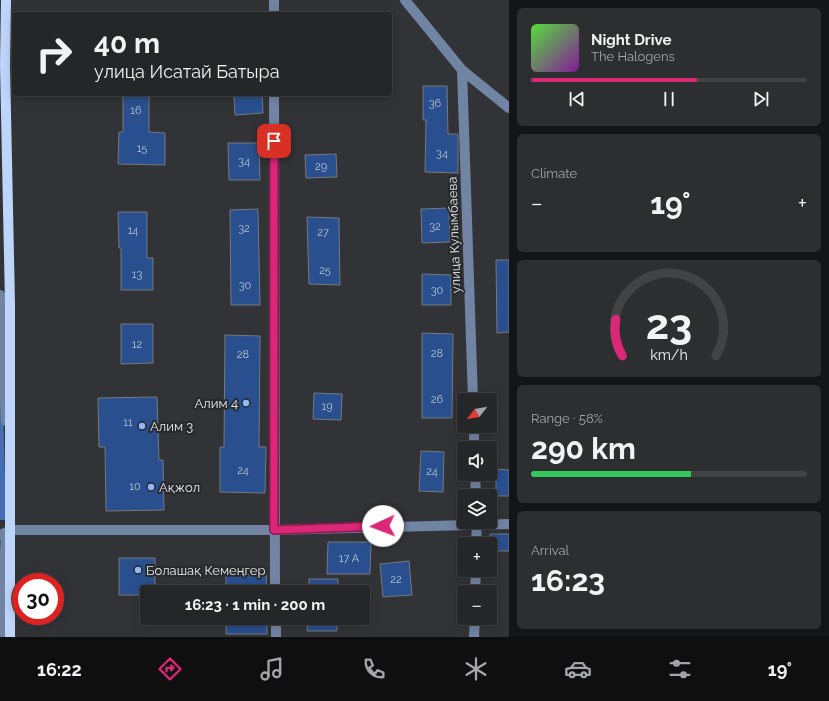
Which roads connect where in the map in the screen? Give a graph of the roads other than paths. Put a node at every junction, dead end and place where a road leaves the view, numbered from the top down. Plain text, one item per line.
1 (6, 0) edge
2 (274, 0) edge
3 (405, 0) edge
4 (274, 12) edge
5 (3, 66) edge
6 (462, 70) junction
7 (274, 96) edge
8 (509, 108) edge
9 (0, 295) edge
10 (5, 304) edge
11 (473, 393) edge
12 (457, 524) edge
13 (497, 524) edge
14 (509, 524) edge
15 (11, 530) junction
16 (274, 530) junction
17 (0, 535) edge
18 (275, 585) edge
19 (276, 625) edge
20 (475, 625) edge
21 (0, 637) edge
22 (10, 637) edge
23 (276, 637) edge
24 (474, 637) edge

1 - 5 main road
2 - 4 street
3 - 6 street
5 - 10 main road
6 - 8 street
6 - 11 street, улица Кулымбаева
7 - 16 street
9 - 21 street
10 - 15 main road
12 - 16 street
13 - 14 street
15 - 16 street
15 - 17 street
15 - 22 main road
16 - 18 street
19 - 23 street
20 - 24 street

